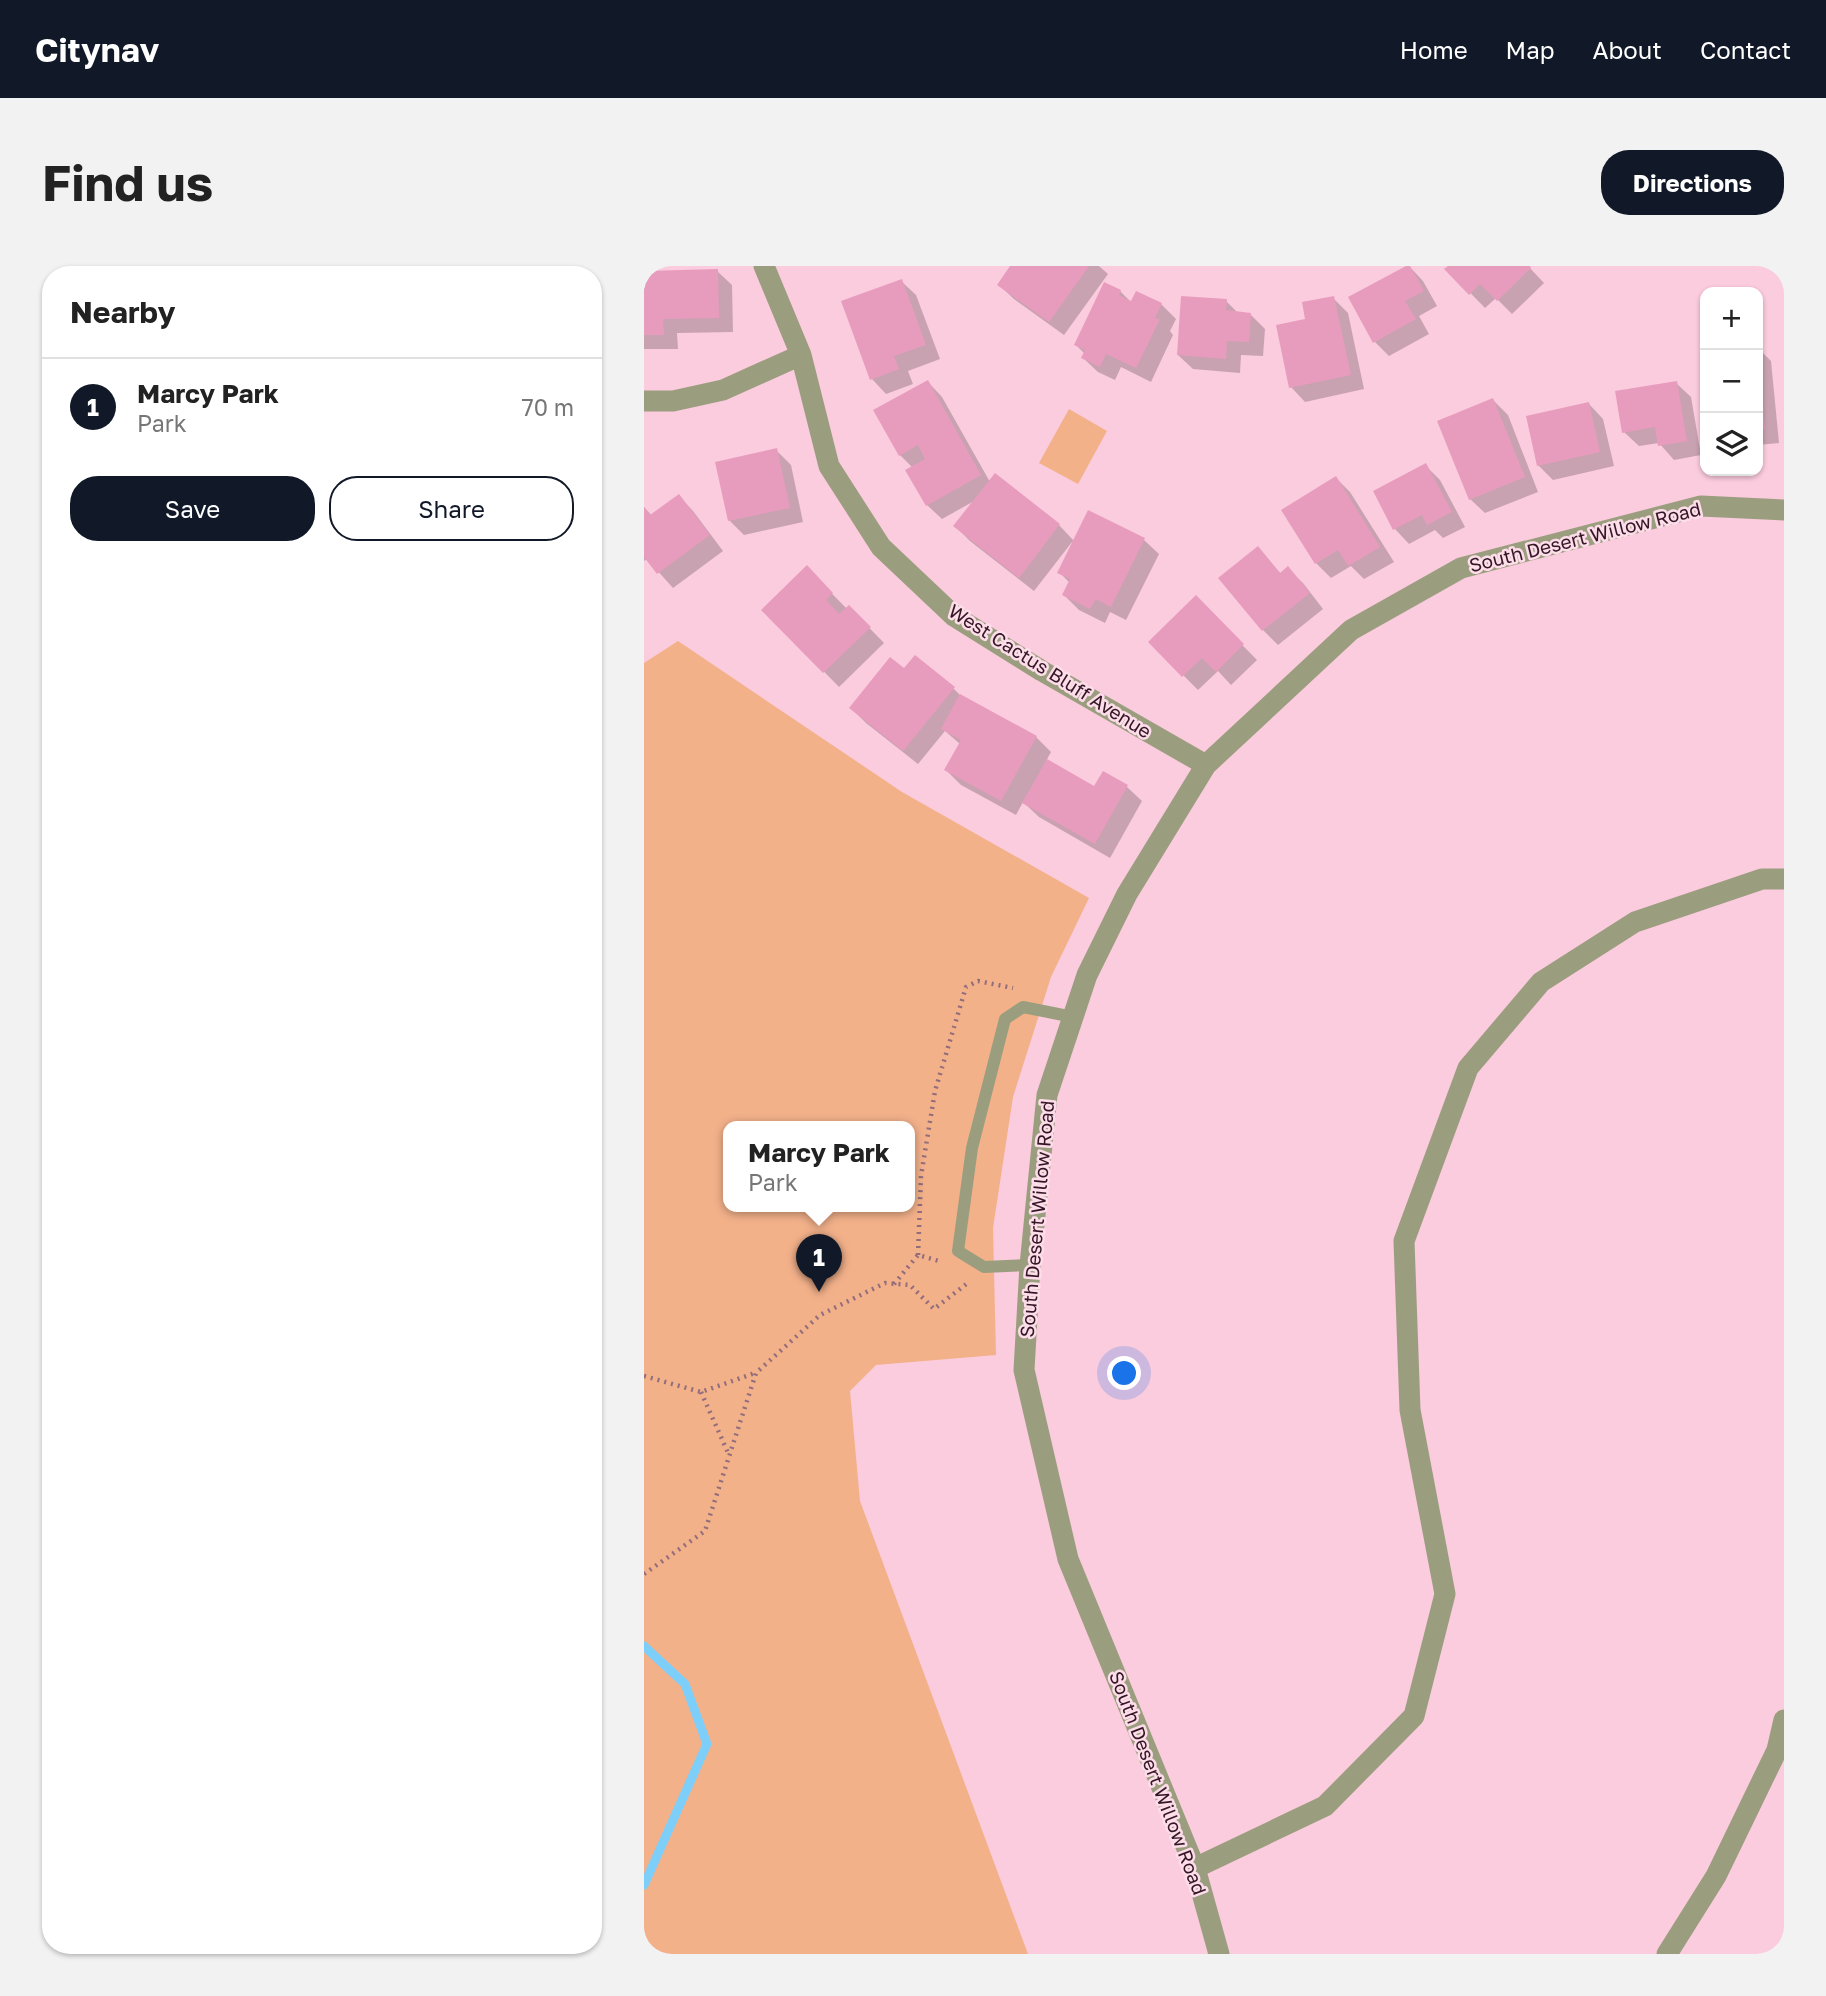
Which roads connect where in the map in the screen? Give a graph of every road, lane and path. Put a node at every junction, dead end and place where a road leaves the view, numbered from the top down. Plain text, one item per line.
1 (764, 266) edge
2 (801, 355) junction
3 (644, 401) edge
4 (1784, 510) edge
5 (1206, 765) junction
6 (1784, 879) edge
7 (1025, 990) dead end
8 (1073, 1017) junction
9 (918, 1255) junction
10 (944, 1262) dead end
11 (1030, 1265) junction
12 (959, 1276) dead end
13 (967, 1282) junction
14 (979, 1283) dead end
15 (894, 1284) junction
16 (755, 1373) junction
17 (644, 1376) edge
18 (701, 1392) junction
19 (729, 1455) junction
20 (644, 1574) edge
21 (1784, 1720) edge
22 (1195, 1868) junction
23 (1219, 1954) edge
24 (1667, 1954) edge

1 - 2 street, West Cactus Bluff Avenue
2 - 3 street
2 - 5 street, West Cactus Bluff Avenue
4 - 5 street, South Desert Willow Road
5 - 8 street, South Desert Willow Road
6 - 22 street
7 - 9 path
8 - 11 street, South Desert Willow Road
8 - 11 lane
9 - 10 path
9 - 15 path
11 - 22 street, South Desert Willow Road
12 - 13 path
13 - 14 path
13 - 15 path
15 - 16 path
16 - 18 path
16 - 19 path
17 - 18 path
18 - 19 path
19 - 20 path
21 - 24 street
22 - 23 street, South Desert Willow Road

